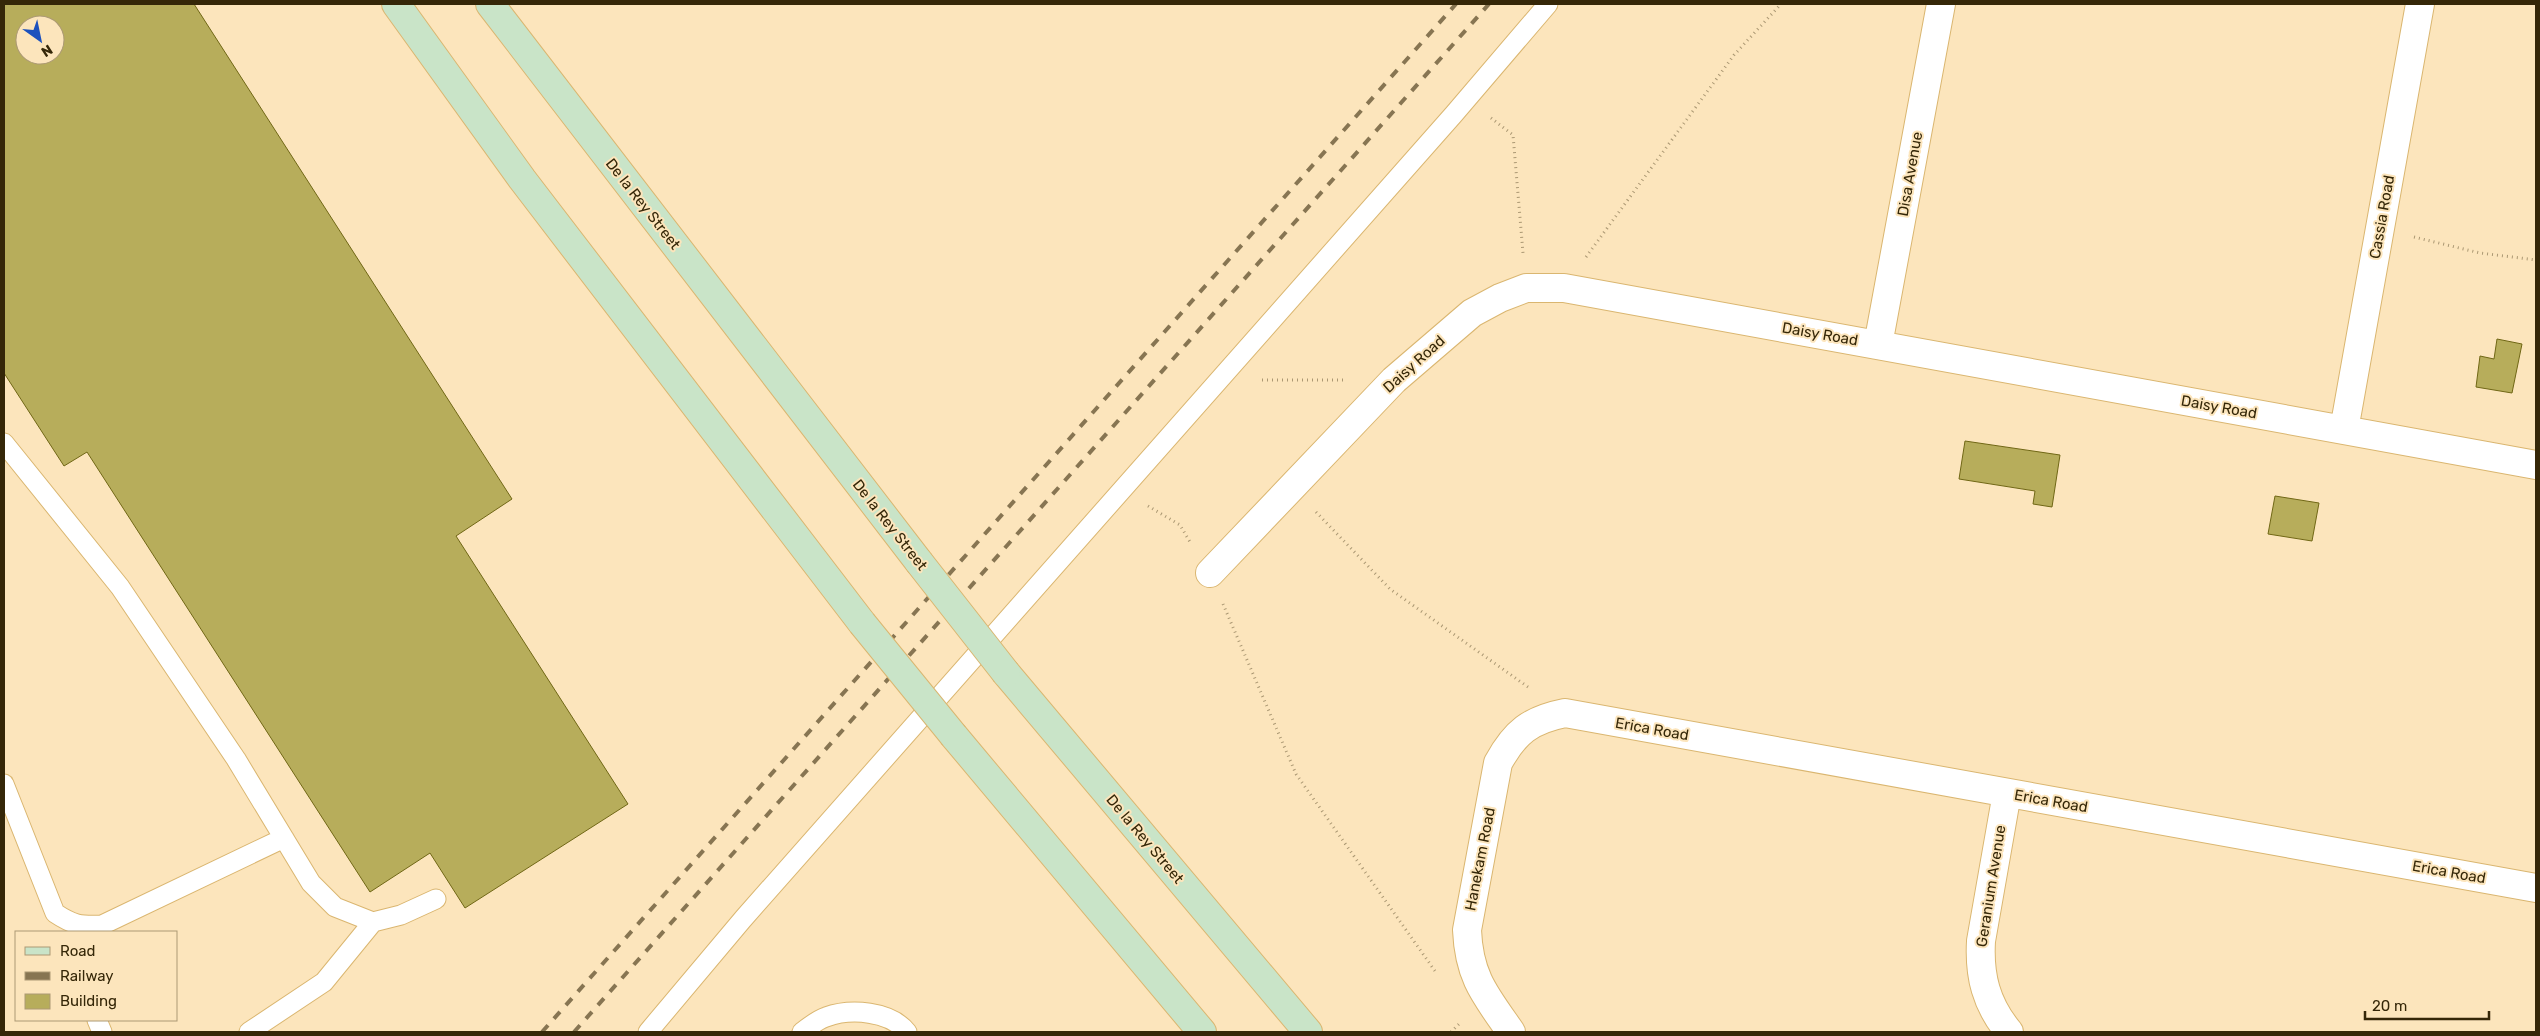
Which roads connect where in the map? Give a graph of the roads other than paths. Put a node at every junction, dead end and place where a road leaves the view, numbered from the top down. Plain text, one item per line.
1 (396, 4) edge
2 (490, 4) edge
3 (1548, 4) edge
4 (1941, 4) edge
5 (2420, 4) edge
6 (1878, 345) junction
7 (2344, 430) junction
8 (4, 443) edge
9 (2536, 465) edge
10 (1210, 573) road end
11 (1565, 713) joint
12 (4, 784) edge
13 (2007, 793) junction
14 (284, 838) junction
15 (2536, 888) edge
16 (436, 898) dead end
17 (54, 913) junction
18 (373, 922) junction
19 (62, 931) edge
20 (249, 1032) edge
21 (648, 1032) edge
22 (802, 1032) edge
23 (907, 1032) edge
24 (1202, 1032) edge
25 (1308, 1032) edge
26 (1511, 1032) edge
27 (2009, 1032) edge

1 - 24 main road, bridge
2 - 25 main road, De la Rey Street, bridge
3 - 21 lane
4 - 6 street, Disa Avenue
5 - 7 street, Cassia Road
6 - 7 street, Daisy Road
6 - 10 street, Daisy Road
7 - 9 street, Daisy Road
8 - 14 lane
11 - 13 street, Erica Road
11 - 26 street, Hanekam Road
12 - 17 lane
13 - 15 street, Erica Road
13 - 27 street, Geranium Avenue
14 - 17 lane
14 - 18 lane
16 - 18 lane
17 - 19 lane
18 - 20 lane
22 - 23 lane

